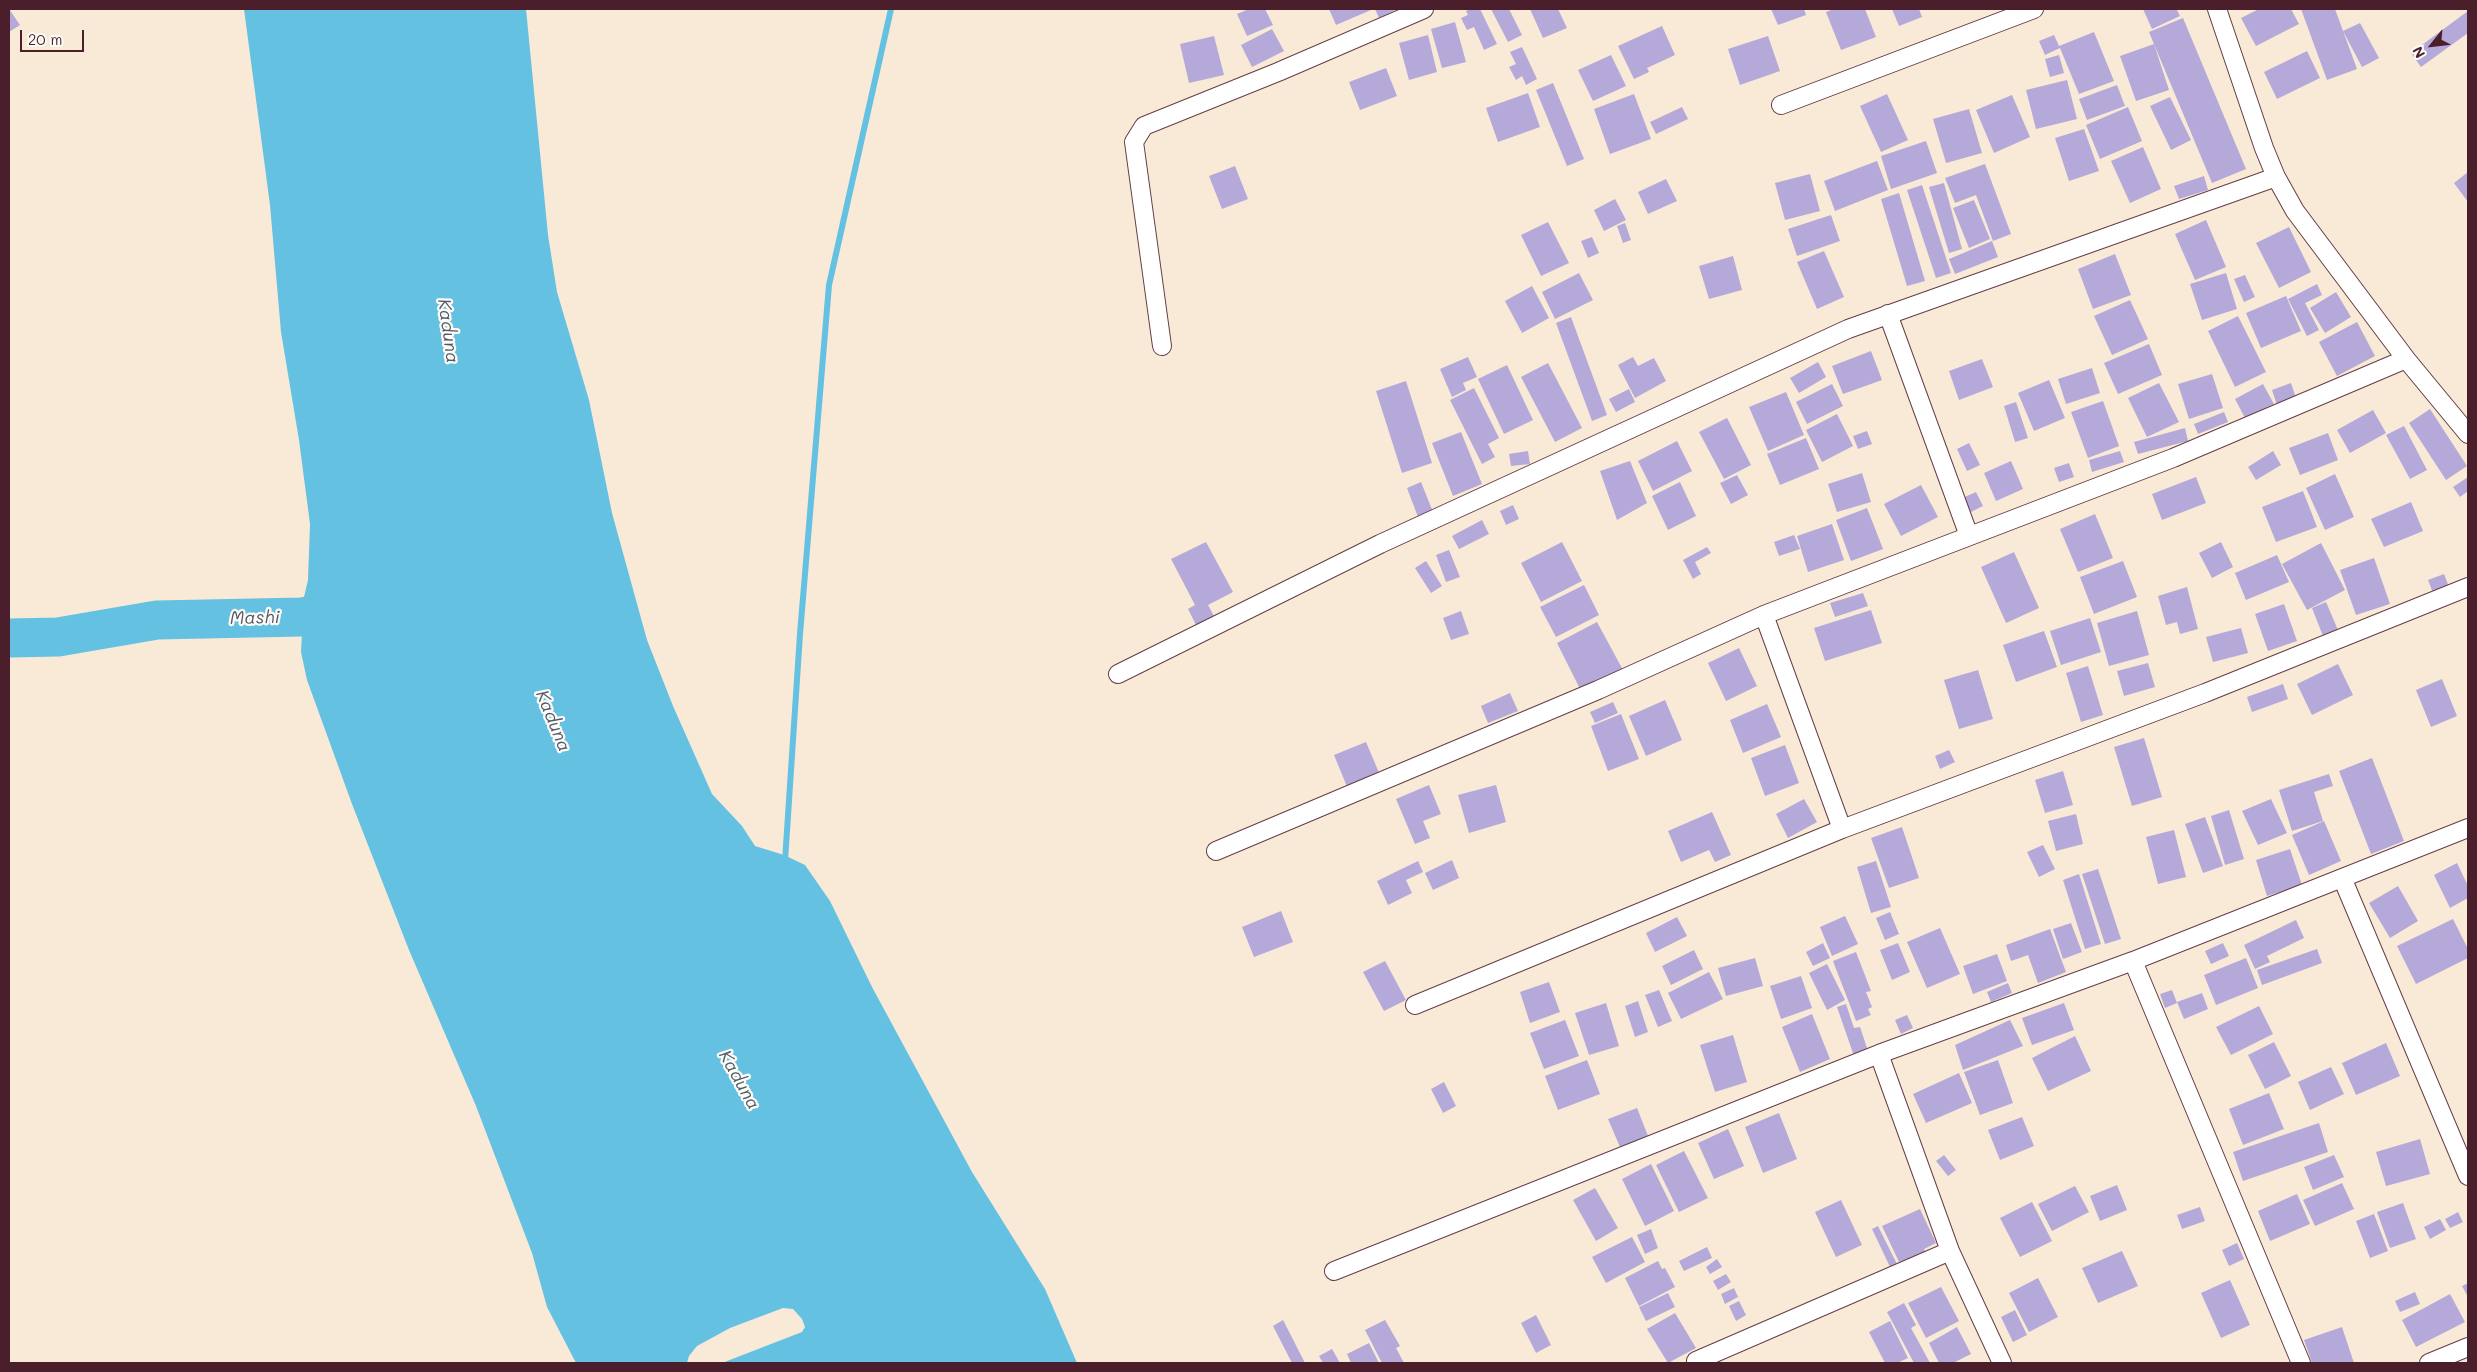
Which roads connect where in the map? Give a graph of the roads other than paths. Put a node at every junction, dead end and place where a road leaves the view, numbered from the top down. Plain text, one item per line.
1 (1424, 9) edge
2 (2034, 9) edge
3 (2217, 9) edge
4 (1781, 105) dead end
5 (2276, 177) junction
6 (1888, 314) junction
7 (1162, 346) dead end
8 (2406, 359) junction
9 (2468, 434) edge
10 (1969, 536) junction
11 (2468, 587) edge
12 (1764, 615) junction
13 (1118, 674) dead end
14 (2468, 828) edge
15 (1842, 829) junction
16 (1216, 851) dead end
17 (2344, 880) junction
18 (2133, 961) junction
19 (1415, 1005) dead end
20 (1879, 1054) junction
21 (2468, 1176) edge
22 (1950, 1251) junction
23 (1334, 1271) dead end
24 (2468, 1347) edge
25 (1696, 1361) dead end
26 (2002, 1363) edge
27 (2301, 1363) edge
28 (2429, 1363) edge

1 - 7 street
2 - 4 street
3 - 5 street
5 - 6 street
5 - 8 street
6 - 10 street
6 - 13 street
8 - 9 street
8 - 10 street
10 - 12 street
11 - 15 street
12 - 15 street
12 - 16 street
14 - 17 street
15 - 19 street
17 - 18 street
17 - 21 street
18 - 20 street
18 - 27 street
20 - 22 street
20 - 23 street
22 - 25 street
22 - 26 street
24 - 28 street

